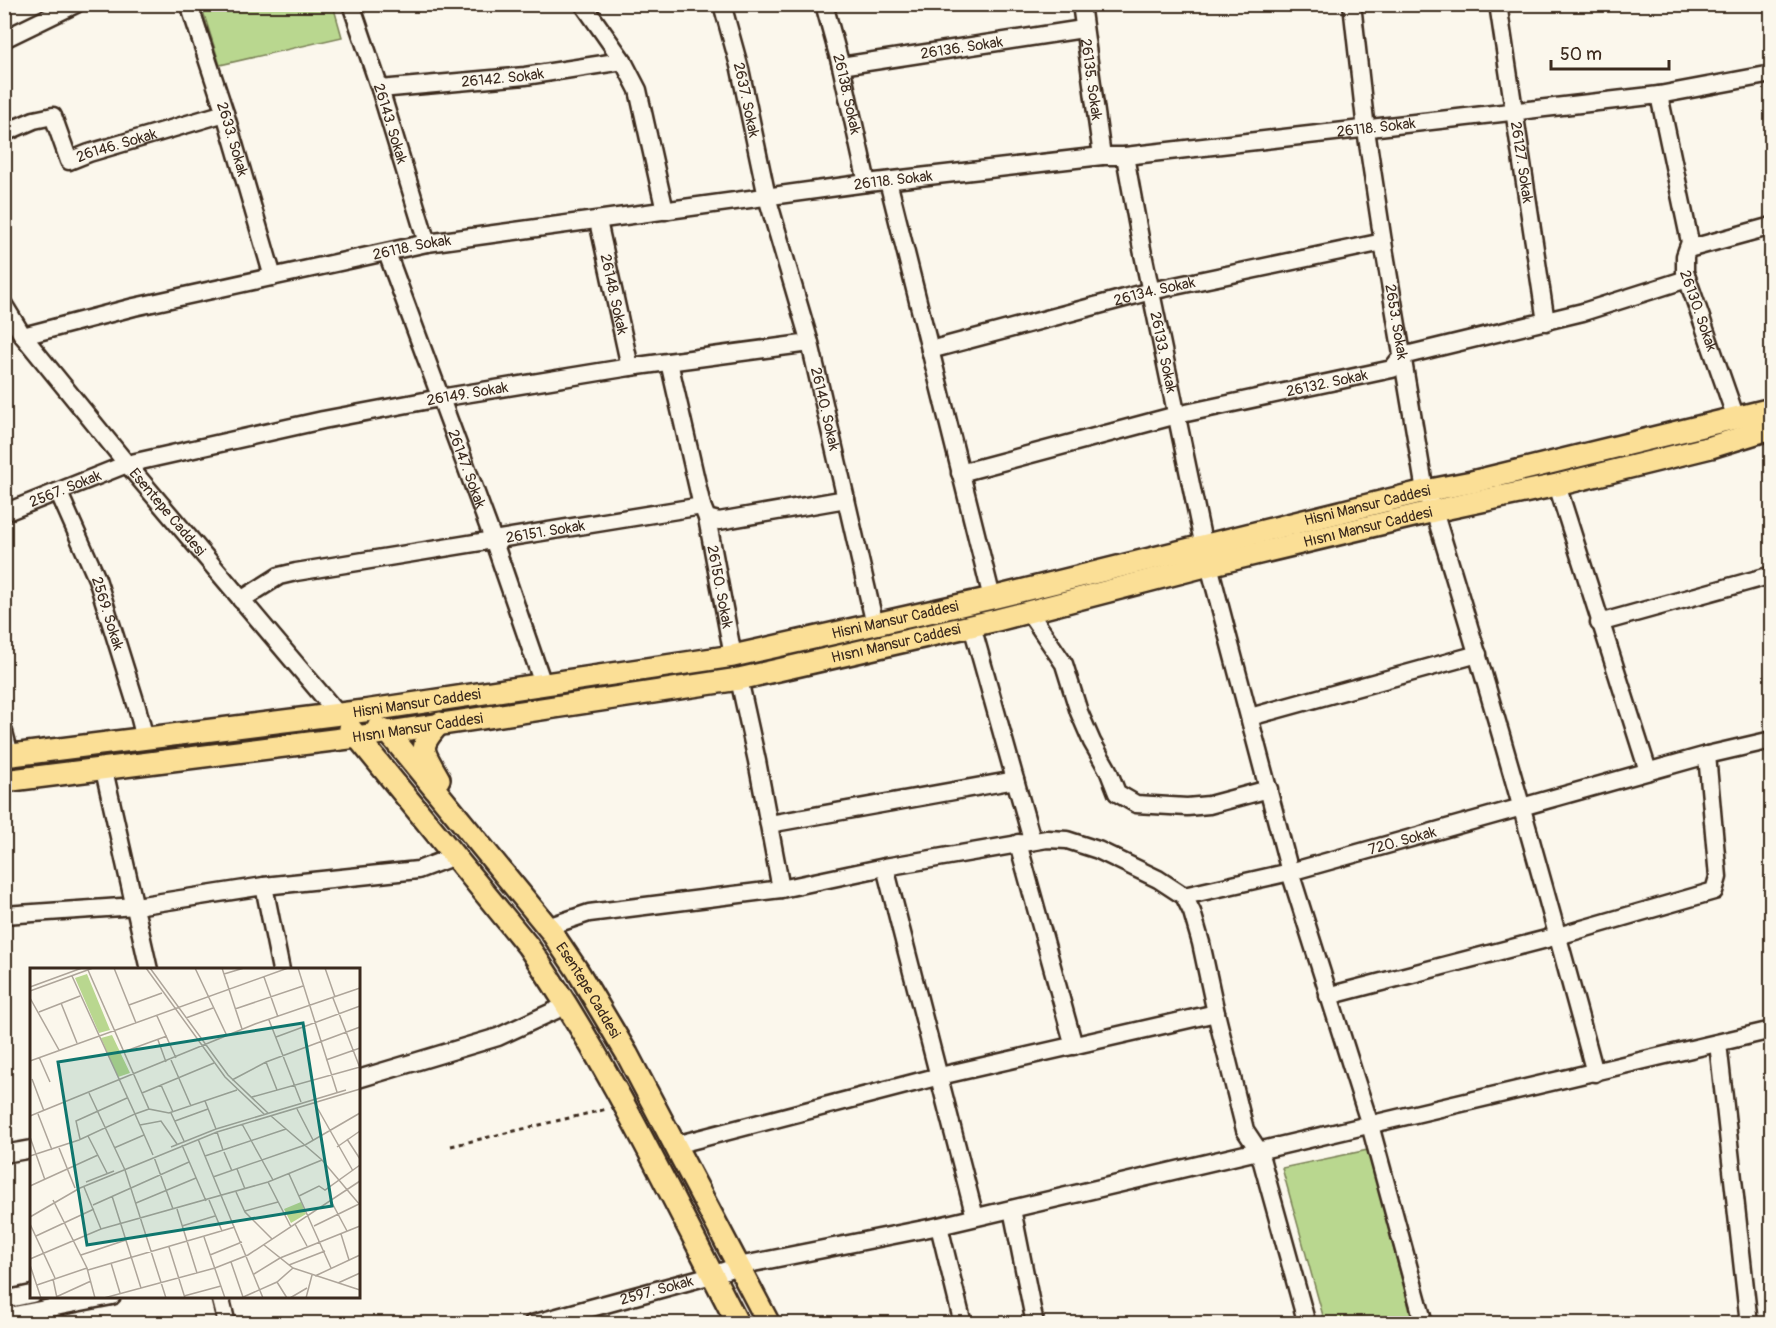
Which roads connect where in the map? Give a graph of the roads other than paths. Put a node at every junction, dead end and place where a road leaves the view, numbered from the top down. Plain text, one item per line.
1 (76, 4) edge
2 (189, 4) edge
3 (351, 4) edge
4 (583, 4) edge
5 (722, 4) edge
6 (824, 4) edge
7 (1081, 4) edge
8 (1352, 4) edge
9 (1498, 4) edge
10 (1083, 29) junction
11 (5, 38) edge
12 (623, 61) junction
13 (841, 66) junction
14 (1772, 74) edge
15 (380, 89) junction
16 (1659, 95) junction
17 (1514, 112) junction
18 (225, 113) junction
19 (1366, 130) junction
20 (4, 132) edge
21 (1102, 156) junction
22 (1125, 156) junction
23 (888, 181) junction
24 (867, 183) junction
25 (767, 197) junction
26 (665, 211) junction
27 (598, 221) junction
28 (1772, 226) edge
29 (1383, 242) junction
30 (427, 243) junction
31 (1688, 249) junction
32 (387, 253) junction
33 (273, 277) junction
34 (1687, 279) junction
35 (1151, 291) junction
36 (4, 305) edge
37 (1546, 322) junction
38 (23, 336) junction
39 (810, 343) junction
40 (930, 350) junction
41 (1402, 356) junction
42 (669, 362) junction
43 (630, 367) junction
44 (440, 398) junction
45 (1772, 409) edge
46 (1177, 414) junction
47 (1736, 418) junction
48 (1772, 428) edge
49 (127, 464) junction
50 (960, 473) junction
51 (1557, 485) junction
52 (1425, 491) junction
53 (59, 493) junction
54 (846, 499) junction
55 (1434, 511) junction
56 (704, 512) junction
57 (4, 513) edge
58 (493, 538) junction
59 (1206, 556) junction
60 (1772, 575) edge
61 (992, 598) junction
62 (242, 600) junction
63 (1029, 612) junction
64 (1599, 623) junction
65 (875, 625) junction
66 (972, 626) junction
67 (1479, 654) junction
68 (733, 656) junction
69 (739, 679) junction
70 (543, 684) junction
71 (338, 714) junction
72 (1250, 717) junction
73 (440, 723) junction
74 (4, 732) edge
75 (388, 732) junction
76 (357, 737) junction
77 (144, 739) junction
78 (1772, 740) edge
79 (7, 755) edge
80 (1707, 755) junction
81 (104, 770) junction
82 (1648, 771) junction
83 (1015, 780) junction
84 (4, 781) edge
85 (1269, 789) junction
86 (1523, 807) junction
87 (769, 824) junction
88 (466, 826) junction
89 (1025, 841) junction
90 (455, 856) junction
91 (885, 867) junction
92 (1290, 872) junction
93 (264, 886) junction
94 (781, 889) junction
95 (1184, 896) junction
96 (136, 906) junction
97 (4, 915) edge
98 (547, 927) junction
99 (1558, 936) junction
100 (149, 968) edge
101 (281, 968) edge
102 (1328, 996) junction
103 (567, 1005) junction
104 (1216, 1013) junction
105 (1772, 1030) edge
106 (1718, 1043) junction
107 (1074, 1046) junction
108 (1595, 1073) junction
109 (940, 1076) junction
110 (360, 1078) edge
111 (1370, 1125) junction
112 (675, 1144) junction
113 (30, 1149) edge
114 (1259, 1151) junction
115 (4, 1154) edge
116 (1012, 1209) junction
117 (975, 1217) junction
118 (939, 1226) junction
119 (738, 1266) junction
120 (712, 1275) junction
121 (30, 1294) edge
122 (102, 1298) edge
123 (221, 1298) edge
124 (4, 1300) edge
125 (4, 1317) edge
126 (555, 1321) edge
127 (227, 1323) edge
128 (532, 1323) edge
129 (738, 1323) edge
130 (768, 1323) edge
131 (963, 1323) edge
132 (1035, 1323) edge
133 (1307, 1323) edge
134 (1425, 1323) edge
135 (1749, 1323) edge

1 - 11 street
2 - 18 street, 2633. Sokak
3 - 15 street, 26143. Sokak
4 - 12 street
5 - 25 street, 2637. Sokak
6 - 13 street, 26138. Sokak
7 - 10 street, 26135. Sokak
8 - 19 street, 2653. Sokak
9 - 17 street, 26127. Sokak
10 - 13 street, 26136. Sokak
10 - 21 street, 26135. Sokak
12 - 15 street, 26142. Sokak
12 - 26 street
13 - 24 street, 26138. Sokak
14 - 16 street, 26118. Sokak
15 - 30 street, 26143. Sokak
16 - 17 street, 26118. Sokak
16 - 31 street, 26130. Sokak
17 - 19 street, 26118. Sokak
17 - 37 street, 26127. Sokak
18 - 20 street, 26146. Sokak
18 - 33 street, 2633. Sokak
19 - 22 street, 26118. Sokak
19 - 29 street, 2653. Sokak
21 - 22 street, 26118. Sokak
21 - 23 street, 26118. Sokak
22 - 35 street, 26133. Sokak
23 - 24 street, 26118. Sokak
23 - 40 street
24 - 25 street, 26118. Sokak
25 - 26 street, 26118. Sokak
25 - 39 street, 26140. Sokak
26 - 27 street, 26118. Sokak
27 - 30 street, 26118. Sokak
27 - 43 street, 26148. Sokak
28 - 31 street
29 - 35 street, 26134. Sokak
29 - 41 street, 2653. Sokak
30 - 32 street, 26118. Sokak
31 - 34 street, 26130. Sokak
32 - 33 street, 26118. Sokak
32 - 44 street, 26147. Sokak
33 - 38 street, 26118. Sokak
34 - 37 street, 26132. Sokak
34 - 47 street, 26130. Sokak
35 - 40 street, 26134. Sokak
35 - 46 street, 26133. Sokak
36 - 38 street, Esentepe Caddesi
37 - 41 street, 26132. Sokak
38 - 49 street, Esentepe Caddesi
39 - 42 street, 26149. Sokak
39 - 54 street, 26140. Sokak
40 - 50 street
41 - 46 street, 26132. Sokak
41 - 52 street, 2653. Sokak
42 - 43 street, 26149. Sokak
42 - 56 street, 26150. Sokak
43 - 44 street, 26149. Sokak
44 - 49 street, 26149. Sokak
44 - 58 street, 26147. Sokak
45 - 47 main road, Hisni Mansur Caddesi
46 - 50 street, 26132. Sokak
46 - 59 street, 26133. Sokak
47 - 52 main road, Hisni Mansur Caddesi
48 - 51 main road, Hısnı Mansur Caddesi
49 - 53 street, 2567. Sokak
49 - 62 street, Esentepe Caddesi
50 - 61 street
51 - 55 main road, Hısnı Mansur Caddesi
51 - 64 street
52 - 55 street, 2653. Sokak
52 - 59 main road, Hisni Mansur Caddesi
53 - 57 street, 2567. Sokak
53 - 77 street, 2569. Sokak
54 - 56 street, 26151. Sokak
54 - 65 street, 26140. Sokak
55 - 59 main road, Hısnı Mansur Caddesi
55 - 67 street, 2653. Sokak
56 - 58 street, 26151. Sokak
56 - 68 street, 26150. Sokak
58 - 62 street, 26151. Sokak
58 - 70 street, 26147. Sokak
59 - 61 main road, Hisni Mansur Caddesi
59 - 63 main road, Hısnı Mansur Caddesi
59 - 72 street, 26133. Sokak
60 - 64 street
61 - 65 main road, Hisni Mansur Caddesi
62 - 71 street, Esentepe Caddesi
63 - 66 main road, Hısnı Mansur Caddesi
63 - 85 street
64 - 82 street
65 - 68 main road, Hisni Mansur Caddesi
66 - 69 main road, Hısnı Mansur Caddesi
66 - 83 street
67 - 72 street
67 - 86 street, 2653. Sokak
68 - 70 main road, Hisni Mansur Caddesi
69 - 73 main road, Hısnı Mansur Caddesi
69 - 87 street
70 - 71 main road, Hisni Mansur Caddesi
71 - 75 main road
71 - 76 main road, Esentepe Caddesi
71 - 77 main road, Hisni Mansur Caddesi
72 - 85 street, 26133. Sokak
73 - 75 main road, Hısnı Mansur Caddesi
73 - 88 main road
74 - 79 street
75 - 76 main road, Hısnı Mansur Caddesi
75 - 88 main road, Esentepe Caddesi
76 - 81 main road, Hısnı Mansur Caddesi
76 - 90 main road, Esentepe Caddesi
77 - 79 main road, Hisni Mansur Caddesi
78 - 80 street, 720. Sokak
80 - 82 street, 720. Sokak
80 - 99 street
81 - 84 main road, Hısnı Mansur Caddesi
81 - 96 street
82 - 86 street, 720. Sokak
83 - 87 street
83 - 89 street
85 - 92 street, 26133. Sokak
86 - 92 street, 720. Sokak
86 - 99 street, 2653. Sokak
87 - 94 street
88 - 98 main road, Esentepe Caddesi
89 - 91 street
89 - 95 street
89 - 107 street
90 - 93 street
90 - 103 main road, Esentepe Caddesi
91 - 94 street
91 - 109 street
92 - 95 street, 720. Sokak
92 - 102 street
93 - 96 street
93 - 101 street
94 - 98 street
95 - 104 street
96 - 97 street
96 - 100 street
98 - 112 main road, Esentepe Caddesi
99 - 102 street
99 - 108 street, 2653. Sokak
102 - 111 street
103 - 110 street
103 - 120 main road, Esentepe Caddesi
104 - 107 street
104 - 114 street
105 - 106 street, 2597. Sokak
106 - 108 street, 2597. Sokak
106 - 135 street
107 - 109 street
108 - 111 street, 2597. Sokak
109 - 112 street
109 - 117 street
111 - 114 street, 2597. Sokak
111 - 134 street
112 - 119 main road, Esentepe Caddesi
113 - 115 street
114 - 116 street, 2597. Sokak
114 - 133 street
116 - 117 street, 2597. Sokak
116 - 132 street
117 - 118 street, 2597. Sokak
118 - 119 street, 2597. Sokak
118 - 131 street
119 - 120 street, 2597. Sokak
119 - 130 main road, Esentepe Caddesi
120 - 126 street, 2597. Sokak
120 - 129 main road, Esentepe Caddesi
121 - 124 street
122 - 125 street
123 - 127 street
126 - 128 street, 2597. Sokak

